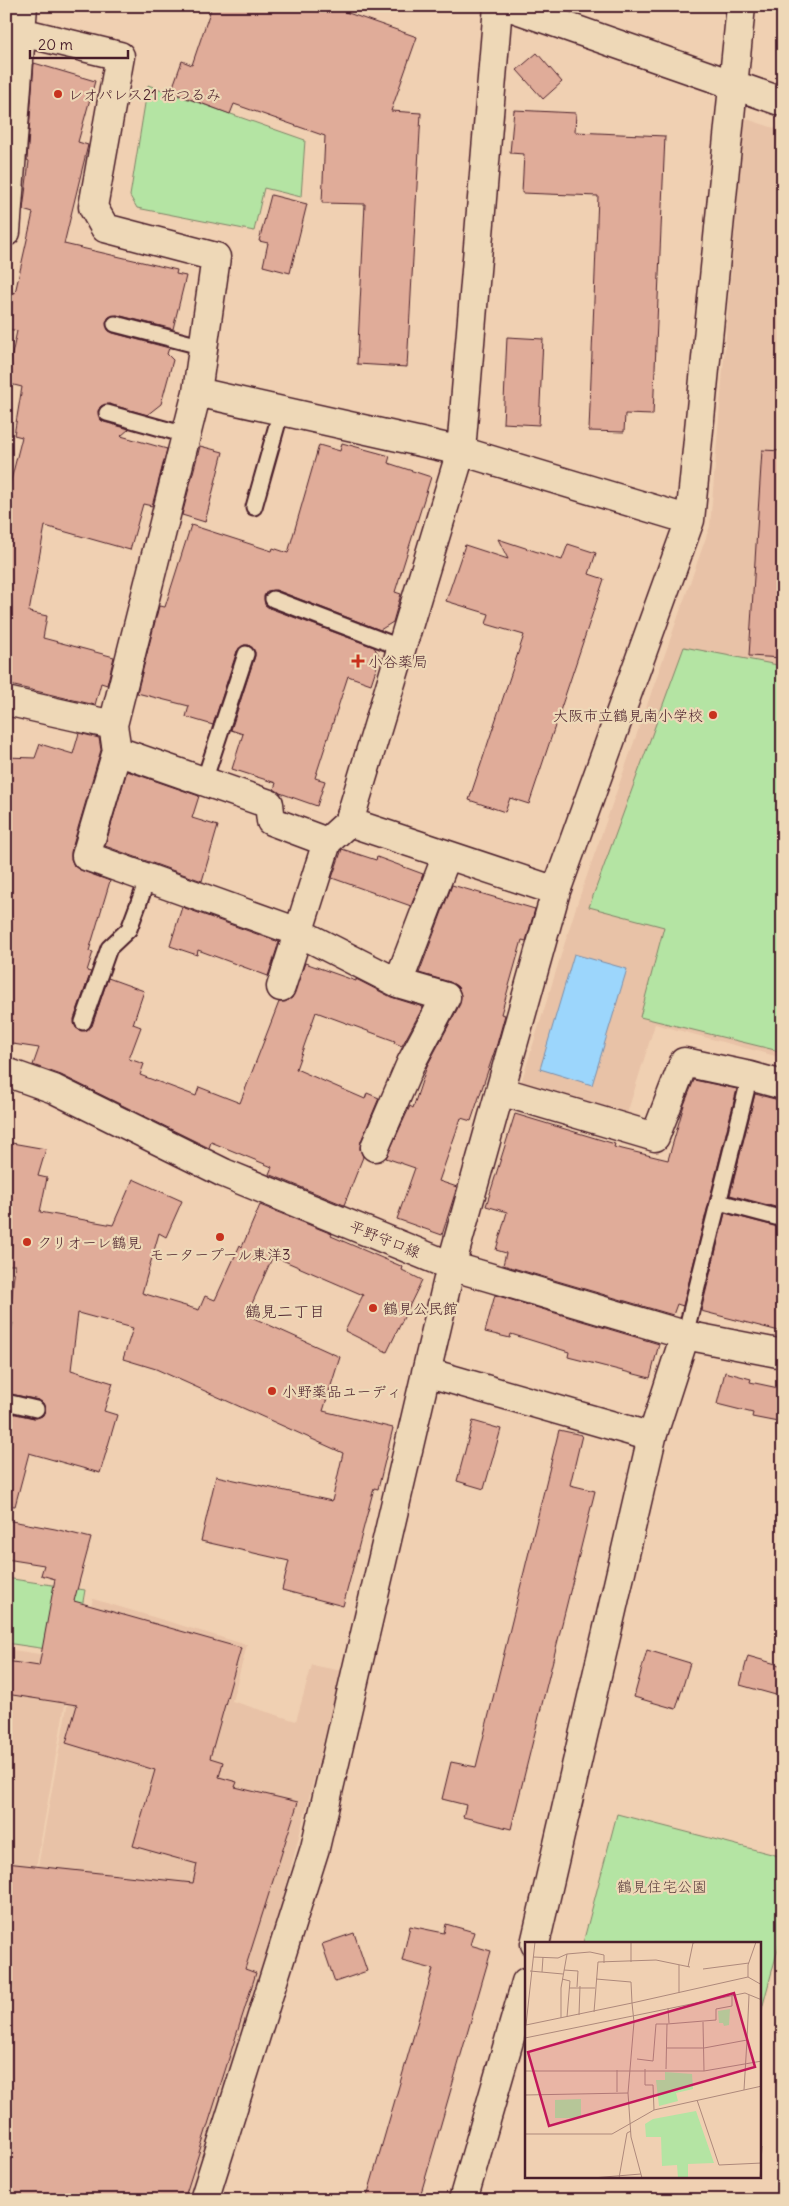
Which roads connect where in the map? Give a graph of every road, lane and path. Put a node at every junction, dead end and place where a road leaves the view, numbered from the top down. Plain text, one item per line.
1 (498, 6) edge
2 (508, 6) edge
3 (741, 6) edge
4 (22, 19) edge
5 (734, 84) junction
6 (783, 102) edge
7 (6, 232) edge
8 (115, 324) dead end
9 (204, 347) junction
10 (197, 392) junction
11 (281, 411) junction
12 (107, 413) dead end
13 (186, 435) junction
14 (461, 451) junction
15 (254, 506) dead end
16 (690, 520) junction
17 (272, 599) dead end
18 (402, 648) junction
19 (246, 654) dead end
20 (6, 701) edge
21 (115, 738) junction
22 (204, 782) junction
23 (349, 822) junction
24 (327, 842) junction
25 (447, 855) junction
26 (148, 878) junction
27 (556, 891) junction
28 (298, 932) junction
29 (398, 983) junction
30 (281, 987) dead end
31 (83, 1022) dead end
32 (6, 1072) edge
33 (750, 1076) junction
34 (783, 1085) edge
35 (500, 1091) junction
36 (375, 1147) dead end
37 (719, 1202) junction
38 (783, 1219) edge
39 (451, 1266) junction
40 (686, 1335) junction
41 (783, 1354) edge
42 (426, 1372) junction
43 (6, 1402) edge
44 (36, 1409) dead end
45 (652, 1437) junction
46 (535, 1942) edge
47 (525, 1985) edge
48 (204, 2200) edge
49 (463, 2200) edge

1 - 14 street
2 - 5 street
3 - 5 street
4 - 7 street
4 - 9 street
5 - 6 street
5 - 16 street
8 - 9 lane
9 - 10 street
10 - 11 street
10 - 13 street
11 - 14 street
11 - 15 lane
12 - 13 lane
13 - 21 street
14 - 16 street
14 - 18 street
16 - 27 street
17 - 18 lane
18 - 23 street
19 - 22 lane
20 - 21 street
21 - 22 street
21 - 26 street
22 - 24 street
23 - 24 street
23 - 25 street
24 - 28 street
25 - 27 street
25 - 29 street
26 - 28 street
26 - 31 lane
27 - 35 street
28 - 29 street
28 - 30 street
29 - 36 street
32 - 39 street, 平野守口線
33 - 34 street
33 - 35 street
33 - 37 lane
35 - 39 street
37 - 38 lane
37 - 40 lane
39 - 40 street, 平野守口線
39 - 42 street
40 - 41 street, 平野守口線
40 - 45 street
42 - 45 street
42 - 48 street
43 - 44 lane
45 - 46 street
47 - 49 street

